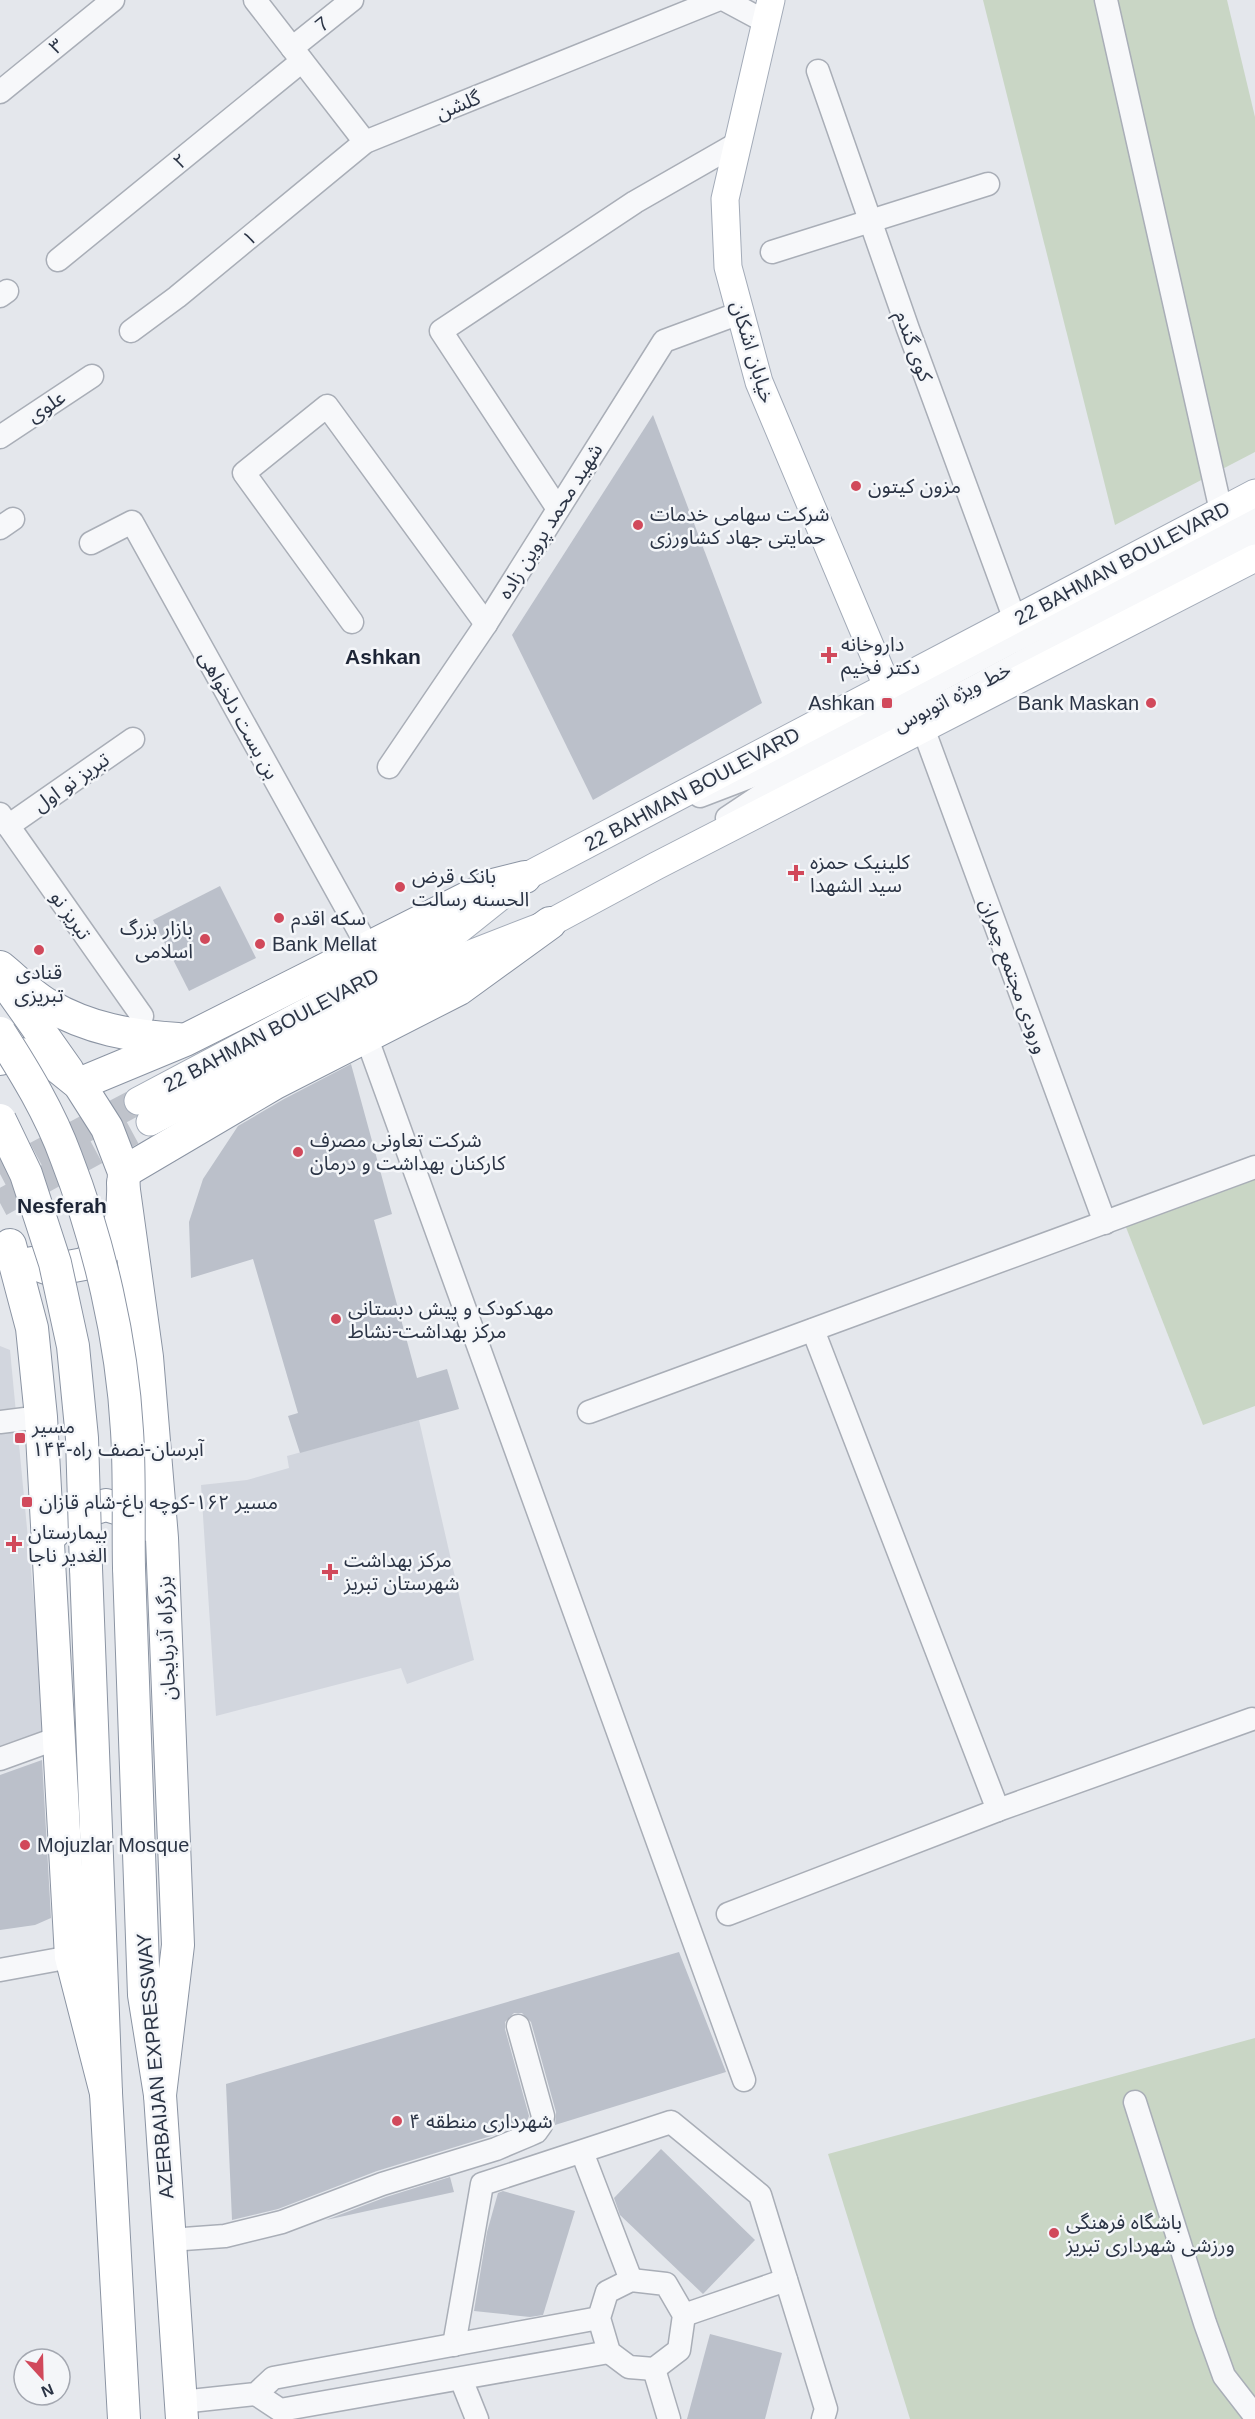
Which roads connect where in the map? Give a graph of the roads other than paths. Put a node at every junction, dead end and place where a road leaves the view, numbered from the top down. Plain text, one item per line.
1 (113, 0) edge
2 (255, 0) edge
3 (352, 0) edge
4 (717, 0) edge
5 (725, 0) edge
6 (1106, 0) edge
7 (769, 11) edge
8 (297, 55) junction
9 (818, 71) dead end
10 (0, 92) edge
11 (365, 142) junction
12 (738, 143) junction
13 (988, 184) dead end
14 (870, 222) junction
15 (772, 252) dead end
16 (58, 260) dead end
17 (740, 313) junction
18 (131, 331) dead end
19 (92, 376) dead end
20 (0, 437) edge
21 (1255, 493) edge
22 (558, 509) junction
23 (1221, 511) junction
24 (1255, 514) edge
25 (1255, 537) edge
26 (91, 543) dead end
27 (1255, 558) edge
28 (1015, 620) junction
29 (352, 622) dead end
30 (486, 624) junction
31 (887, 686) junction
32 (923, 728) junction
33 (134, 739) dead end
34 (389, 767) dead end
35 (4, 820) edge
36 (633, 821) junction
37 (656, 866) junction
38 (525, 877) junction
39 (550, 923) junction
40 (369, 949) junction
41 (0, 968) edge
42 (0, 975) edge
43 (142, 1016) dead end
44 (0, 1033) edge
45 (366, 1036) junction
46 (185, 1040) junction
47 (0, 1059) edge
48 (77, 1083) junction
49 (0, 1120) edge
50 (1255, 1167) edge
51 (124, 1177) junction
52 (1105, 1223) junction
53 (3, 1239) edge
54 (813, 1330) junction
55 (589, 1412) dead end
56 (41, 1418) junction
57 (0, 1422) edge
58 (162, 1538) junction
59 (47, 1539) junction
60 (1252, 1719) dead end
61 (58, 1738) junction
62 (0, 1759) edge
63 (998, 1810) junction
64 (728, 1914) dead end
65 (71, 1957) junction
66 (0, 1970) edge
67 (518, 2026) dead end
68 (744, 2080) dead end
69 (106, 2093) junction
70 (160, 2095) junction
71 (1135, 2102) dead end
72 (582, 2152) junction
73 (170, 2240) junction
74 (631, 2280) junction
75 (786, 2280) junction
76 (684, 2315) junction
77 (599, 2318) junction
78 (454, 2344) junction
79 (609, 2352) junction
80 (654, 2369) junction
81 (461, 2379) junction
82 (256, 2394) junction
83 (1251, 2405) edge
84 (181, 2410) edge
85 (124, 2419) edge
86 (477, 2419) edge
87 (669, 2419) edge
88 (823, 2419) edge

1 - 10 street, ۳
2 - 8 street
3 - 8 street, 7
4 - 11 street, گلشن
5 - 7 street
6 - 23 street
7 - 12 main road, خیابان اشکان
8 - 11 street
8 - 16 street, ۲
9 - 14 street, کوی گندم
11 - 18 street, ۱
12 - 17 main road, خیابان اشکان
12 - 22 street
13 - 14 street
14 - 15 street
14 - 28 street, کوی گندم
17 - 22 street, شهید محمد پروین زاده
17 - 31 main road, خیابان اشکان
19 - 20 street, علوی
21 - 23 main road, 22 BAHMAN BOULEVARD
22 - 30 street, شهید محمد پروین زاده
23 - 28 main road, 22 BAHMAN BOULEVARD
24 - 36 street, خط ویژه اتوبوس
25 - 37 street, خط ویژه اتوبوس
26 - 40 street, بن بست دلخواهی
27 - 32 main road, 22 BAHMAN BOULEVARD
28 - 31 main road, 22 BAHMAN BOULEVARD
29 - 30 street
30 - 34 street, شهید محمد پروین زاده
31 - 36 main road, 22 BAHMAN BOULEVARD
32 - 37 main road, 22 BAHMAN BOULEVARD
32 - 52 street, ورودی مجتمع چمران
33 - 35 street, تبریز نو اول
35 - 43 street, تبریز نو
36 - 38 main road, 22 BAHMAN BOULEVARD
37 - 39 main road, 22 BAHMAN BOULEVARD
38 - 39 main road, 22 BAHMAN BOULEVARD
38 - 40 highway
39 - 45 highway
40 - 46 highway
41 - 46 highway
42 - 48 highway
44 - 70 highway, AZERBAIJAN EXPRESSWAY, bridge
45 - 51 highway
45 - 68 street
46 - 48 highway
47 - 48 highway
48 - 51 highway
49 - 69 highway, bridge
50 - 52 street
51 - 53 highway
51 - 58 highway, بزرگراه آذربایجان
52 - 54 street
53 - 56 highway
54 - 55 street
54 - 63 street
56 - 57 street
56 - 59 highway
58 - 59 highway
58 - 70 highway, بزرگراه آذربایجان
59 - 61 highway
60 - 63 street
61 - 62 street
61 - 65 highway
63 - 64 street
65 - 66 street
65 - 69 highway
67 - 73 street
69 - 85 highway
70 - 73 highway, AZERBAIJAN EXPRESSWAY
71 - 83 street
72 - 74 street
72 - 75 street
72 - 78 street
73 - 84 highway, AZERBAIJAN EXPRESSWAY
74 - 76 street
74 - 77 street
75 - 76 street
75 - 88 street
76 - 80 street
77 - 78 street
77 - 79 street
78 - 82 street
79 - 80 street
79 - 81 street
80 - 87 street
81 - 82 street
81 - 86 street
82 - 84 street

